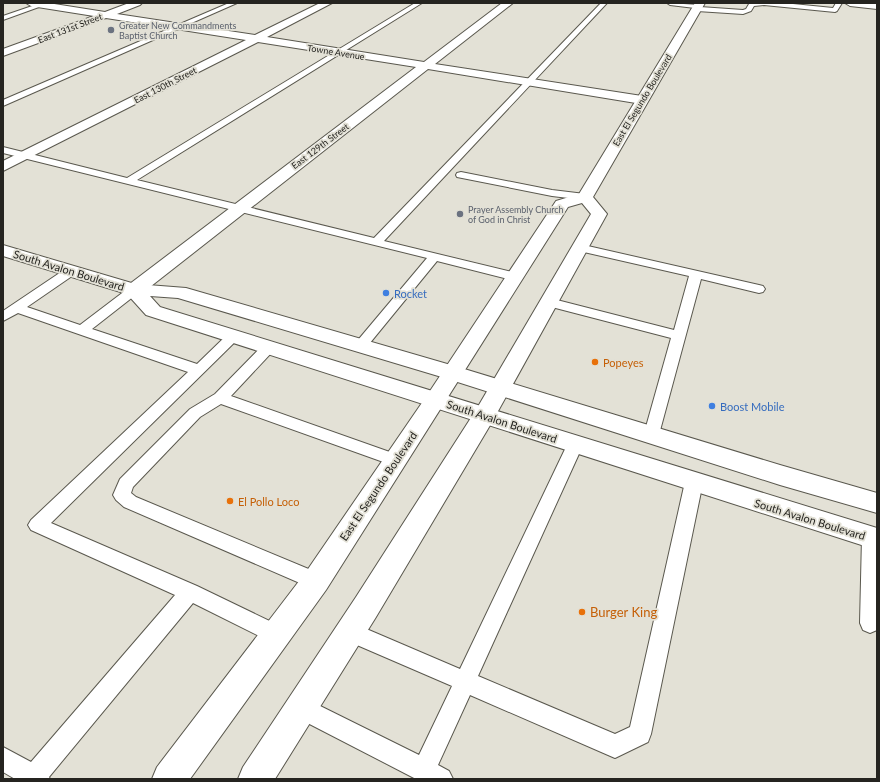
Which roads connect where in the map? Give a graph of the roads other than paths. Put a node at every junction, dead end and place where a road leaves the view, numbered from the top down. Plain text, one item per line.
1 (137, 3) edge
2 (234, 3) edge
3 (327, 3) edge
4 (419, 3) edge
5 (508, 3) edge
6 (604, 3) edge
7 (670, 3) edge
8 (839, 3) edge
9 (851, 3) edge
10 (40, 4) edge
11 (698, 6) edge
12 (877, 6) edge
13 (107, 14) junction
14 (3, 18) edge
15 (180, 26) junction
16 (256, 39) junction
17 (338, 52) junction
18 (3, 54) edge
19 (424, 66) junction
20 (528, 82) junction
21 (642, 100) junction
22 (3, 103) edge
23 (3, 150) edge
24 (24, 156) junction
25 (3, 167) edge
26 (461, 175) dead end
27 (128, 181) junction
28 (585, 197) junction
29 (239, 208) junction
30 (377, 242) junction
31 (579, 248) junction
32 (3, 250) edge
33 (435, 256) junction
34 (71, 271) junction
35 (696, 274) junction
36 (516, 277) junction
37 (759, 289) dead end
38 (134, 290) junction
39 (549, 302) junction
40 (17, 308) junction
41 (3, 317) edge
42 (82, 330) junction
43 (234, 336) junction
44 (680, 336) junction
45 (360, 346) junction
46 (269, 347) junction
47 (199, 370) junction
48 (453, 373) junction
49 (500, 387) junction
50 (220, 398) junction
51 (436, 400) junction
52 (484, 416) junction
53 (652, 434) junction
54 (575, 445) junction
55 (395, 460) junction
56 (694, 482) junction
57 (877, 503) edge
58 (874, 538) edge
59 (316, 580) junction
60 (190, 592) junction
61 (870, 623) dead end
62 (350, 632) junction
63 (275, 634) junction
64 (465, 682) junction
65 (302, 708) junction
66 (3, 759) edge
67 (433, 775) edge
68 (34, 778) edge
69 (169, 779) edge
70 (255, 779) edge

1 - 13 main road, East 131st Street
2 - 15 lane
3 - 16 main road, East 130th Street
4 - 17 lane
5 - 19 main road, East 129th Street
6 - 20 lane
7 - 11 lane
8 - 11 lane
9 - 12 main road
10 - 13 main road, Towne Avenue
10 - 14 lane
11 - 21 main road, East El Segundo Boulevard
13 - 15 main road, Towne Avenue
13 - 18 main road, East 131st Street
15 - 16 main road, Towne Avenue
15 - 22 lane
16 - 17 main road, Towne Avenue
16 - 24 main road, East 130th Street
17 - 19 main road, Towne Avenue
17 - 27 lane
19 - 20 main road, Towne Avenue
19 - 29 main road, East 129th Street
20 - 21 main road, Towne Avenue
20 - 30 lane
21 - 28 main road, East El Segundo Boulevard
23 - 24 lane
24 - 25 main road, East 130th Street
24 - 27 lane
26 - 28 lane
27 - 29 lane
28 - 31 main road
28 - 36 main road, East El Segundo Boulevard
29 - 30 lane
29 - 38 main road, East 129th Street
30 - 33 lane
31 - 35 lane
31 - 39 main road
32 - 34 main road, South Avalon Boulevard
33 - 36 lane
33 - 45 lane
34 - 38 main road, South Avalon Boulevard
34 - 40 lane
35 - 37 lane
35 - 44 lane
36 - 48 main road, East El Segundo Boulevard
38 - 42 lane
38 - 43 main road, South Avalon Boulevard
38 - 45 main road, South Avalon Boulevard
39 - 44 lane
39 - 49 main road
40 - 41 lane
40 - 42 lane
42 - 47 lane
43 - 46 main road, South Avalon Boulevard
43 - 47 lane
44 - 53 lane
45 - 48 main road, South Avalon Boulevard
46 - 50 lane
46 - 51 main road, South Avalon Boulevard
47 - 60 lane
48 - 49 main road, South Avalon Boulevard
48 - 51 main road, East El Segundo Boulevard
49 - 52 main road
49 - 53 main road, South Avalon Boulevard
50 - 55 lane
50 - 59 lane
51 - 52 main road, South Avalon Boulevard
51 - 55 main road, East El Segundo Boulevard
52 - 54 main road, South Avalon Boulevard
52 - 62 main road
53 - 57 main road, South Avalon Boulevard
54 - 56 main road, South Avalon Boulevard
54 - 64 lane
55 - 59 main road, East El Segundo Boulevard
56 - 58 main road, South Avalon Boulevard
56 - 64 lane
58 - 61 lane
59 - 63 main road, East El Segundo Boulevard
60 - 63 lane
60 - 68 lane
62 - 64 lane
62 - 65 main road
63 - 69 main road, East El Segundo Boulevard
64 - 67 lane
65 - 67 lane
65 - 70 main road
66 - 68 lane

